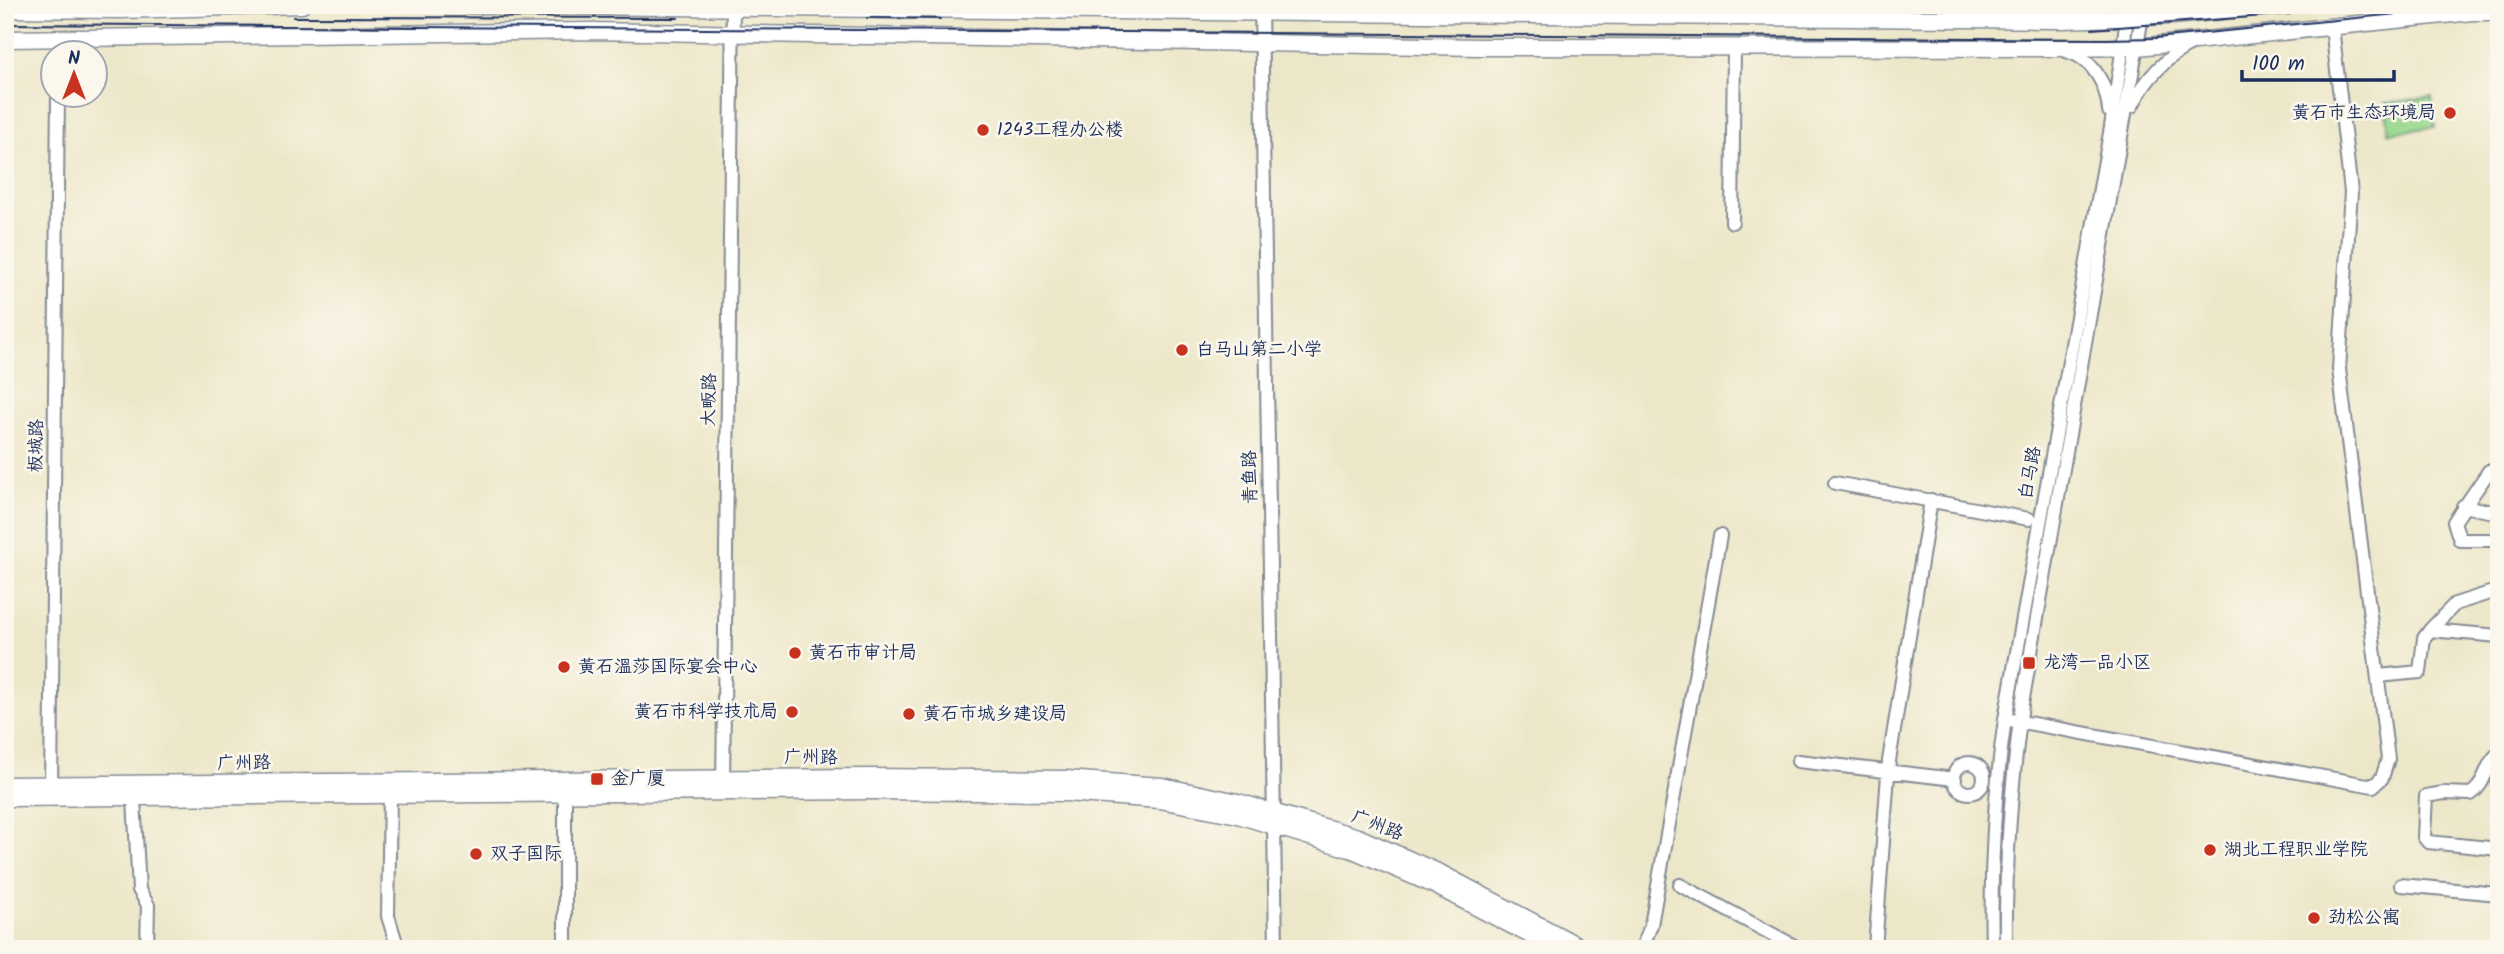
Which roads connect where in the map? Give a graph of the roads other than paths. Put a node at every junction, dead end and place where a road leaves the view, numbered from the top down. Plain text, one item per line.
1 (302, 5) edge
2 (465, 5) edge
3 (2096, 5) edge
4 (2186, 5) edge
5 (2285, 5) edge
6 (733, 7) edge
7 (5, 9) edge
8 (1261, 9) edge
9 (1738, 11) edge
10 (2136, 11) edge
11 (2213, 12) junction
12 (2499, 12) edge
13 (2063, 20) junction
14 (2332, 27) junction
15 (733, 34) junction
16 (5, 39) edge
17 (2205, 39) junction
18 (1262, 42) junction
19 (38, 43) edge
20 (108, 45) edge
21 (2131, 46) junction
22 (1734, 48) junction
23 (2056, 48) junction
24 (58, 108) edge
25 (2117, 128) junction
26 (1732, 222) dead end
27 (2499, 473) edge
28 (1835, 483) dead end
29 (1931, 500) junction
30 (2463, 506) junction
31 (2499, 513) edge
32 (2029, 519) dead end
33 (1720, 536) dead end
34 (2499, 540) edge
35 (2499, 590) edge
36 (2430, 630) junction
37 (2499, 636) edge
38 (2378, 676) junction
39 (2005, 719) junction
40 (2020, 721) junction
41 (2499, 753) edge
42 (1798, 761) dead end
43 (1888, 771) junction
44 (1955, 779) junction
45 (5, 785) edge
46 (723, 786) junction
47 (51, 792) junction
48 (565, 794) junction
49 (390, 795) junction
50 (5, 798) edge
51 (134, 799) junction
52 (1273, 820) junction
53 (2499, 849) edge
54 (2402, 885) dead end
55 (1680, 886) dead end
56 (2499, 894) edge
57 (147, 949) edge
58 (398, 949) edge
59 (565, 949) edge
60 (1276, 949) edge
61 (1557, 949) edge
62 (1584, 949) edge
63 (1642, 949) edge
64 (1800, 949) edge
65 (1875, 949) edge
66 (1992, 949) edge
67 (2006, 949) edge

1 - 7 main road
2 - 6 main road
3 - 13 main road
4 - 11 street
5 - 11 main road
6 - 8 main road
6 - 15 street, 大畈路
8 - 9 main road
8 - 18 street, 青鱼路
9 - 13 main road
10 - 11 main road
10 - 13 main road
10 - 21 street, 白马路
12 - 14 main road
14 - 17 main road
14 - 38 street
15 - 18 main road
15 - 20 main road
15 - 46 street, 大畈路
16 - 19 main road
17 - 21 main road
17 - 25 street
18 - 22 main road
18 - 52 street, 青鱼路
21 - 23 main road
21 - 25 street, 白马路
22 - 23 main road
22 - 26 street
23 - 25 street
24 - 47 street, 板城路
25 - 39 street, 白马路
25 - 40 street, 白马路
27 - 30 street
28 - 29 street
29 - 32 street
29 - 43 street
30 - 31 street
30 - 34 street
33 - 63 street
35 - 36 street
36 - 37 street
36 - 38 street
38 - 40 street
39 - 40 street
39 - 66 street, 白马路
40 - 67 street, 白马路
41 - 53 street
42 - 43 street
43 - 44 street
43 - 65 street
44 - 44 street
45 - 47 main road, 广州路
46 - 47 main road, 广州路
46 - 48 main road, 广州路
46 - 52 main road, 广州路
47 - 50 main road, 广州路
47 - 51 main road, 广州路
48 - 49 main road, 广州路
48 - 59 street
49 - 51 main road, 广州路
49 - 58 street
51 - 57 street
52 - 60 street, 青鱼路
52 - 61 main road, 广州路
52 - 62 main road, 广州路
54 - 56 street
55 - 64 street

